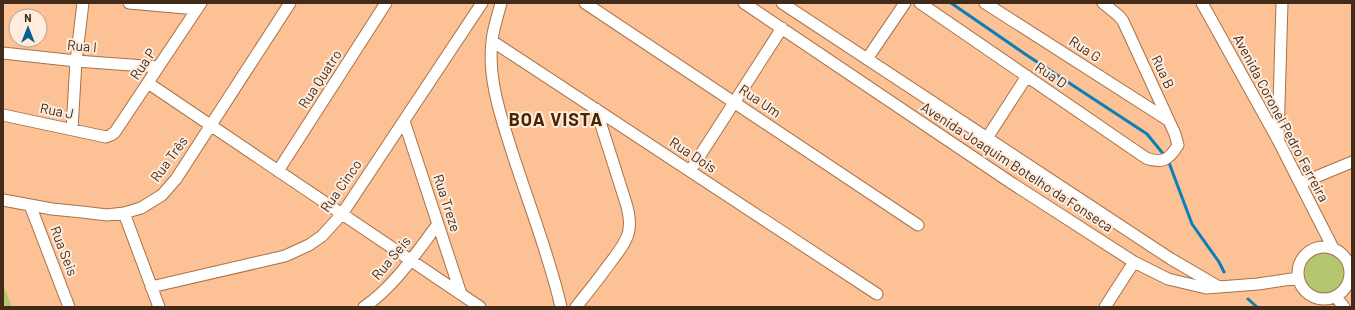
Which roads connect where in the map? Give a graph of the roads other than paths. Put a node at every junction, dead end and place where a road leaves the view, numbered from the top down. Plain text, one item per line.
1 (83, 3) edge
2 (129, 3) edge
3 (290, 3) edge
4 (386, 3) edge
5 (482, 3) edge
6 (501, 3) edge
7 (585, 3) edge
8 (744, 3) edge
9 (782, 3) edge
10 (905, 3) edge
11 (920, 3) edge
12 (985, 3) edge
13 (1103, 3) edge
14 (1202, 3) edge
15 (1282, 3) edge
16 (199, 6) edge
17 (782, 28) junction
18 (492, 41) junction
19 (3, 53) edge
20 (867, 59) junction
21 (76, 61) junction
22 (158, 67) junction
23 (1027, 76) junction
24 (148, 83) junction
25 (734, 102) junction
26 (596, 110) junction
27 (3, 115) edge
28 (1169, 120) junction
29 (404, 121) junction
30 (211, 125) junction
31 (72, 129) junction
32 (106, 136) joint
33 (987, 138) junction
34 (1278, 140) junction
35 (1168, 158) joint
36 (1352, 162) edge
37 (278, 171) junction
38 (690, 171) junction
39 (1301, 183) junction
40 (3, 200) edge
41 (30, 205) junction
42 (124, 213) junction
43 (342, 214) junction
44 (438, 224) junction
45 (918, 225) dead end
46 (1333, 248) junction
47 (410, 260) junction
48 (1134, 262) junction
49 (1351, 268) edge
50 (1298, 278) junction
51 (151, 287) junction
52 (1219, 287) junction
53 (461, 294) junction
54 (877, 294) dead end
55 (1336, 297) junction
56 (69, 307) edge
57 (159, 307) edge
58 (364, 307) edge
59 (480, 307) edge
60 (561, 307) edge
61 (576, 307) edge
62 (1105, 307) edge
63 (1344, 307) edge

1 - 21 street
2 - 16 street
3 - 30 street, Rua Três
4 - 37 street, Rua Quatro
5 - 29 street, Rua Cinco
6 - 18 street
7 - 25 street, Rua Um
8 - 17 street, Avenida Joaquim Botelho da Fonseca
9 - 20 street
10 - 20 street
11 - 23 street, Rua D
12 - 28 street, Rua G
13 - 28 street, Rua B
14 - 34 street, Avenida Coronel Pedro Ferreira
15 - 34 street
16 - 22 street, Rua P
17 - 25 street
17 - 48 street, Avenida Joaquim Botelho da Fonseca
18 - 26 street, Rua Dois
18 - 60 street
19 - 21 street, Rua I
20 - 33 street
21 - 22 street, Rua I
21 - 31 street
22 - 24 street, Rua P
23 - 33 street
23 - 35 street, Rua D
24 - 30 street
24 - 32 street, Rua P
25 - 38 street
25 - 45 street, Rua Um
26 - 38 street, Rua Dois
26 - 61 street
27 - 31 street, Rua J
28 - 35 street, Rua B
29 - 43 street, Rua Cinco
29 - 44 street, Rua Treze
30 - 37 street
30 - 42 street, Rua Três
31 - 32 street, Rua J
33 - 52 street
34 - 39 street, Avenida Coronel Pedro Ferreira
36 - 39 street
37 - 43 street
38 - 54 street, Rua Dois
39 - 46 street, Avenida Coronel Pedro Ferreira
40 - 41 street, Rua Três
41 - 42 street, Rua Três
41 - 56 street, Rua Seis
42 - 51 street
43 - 47 street
43 - 51 street, Rua Cinco
44 - 47 street, Rua Seis
44 - 53 street, Rua Treze
46 - 49 street
46 - 50 street
47 - 53 street
47 - 58 street, Rua Seis
48 - 52 street, Avenida Joaquim Botelho da Fonseca
48 - 62 street
49 - 55 street
50 - 52 street, Avenida Joaquim Botelho da Fonseca
50 - 55 street
51 - 57 street
53 - 59 street
55 - 63 street

